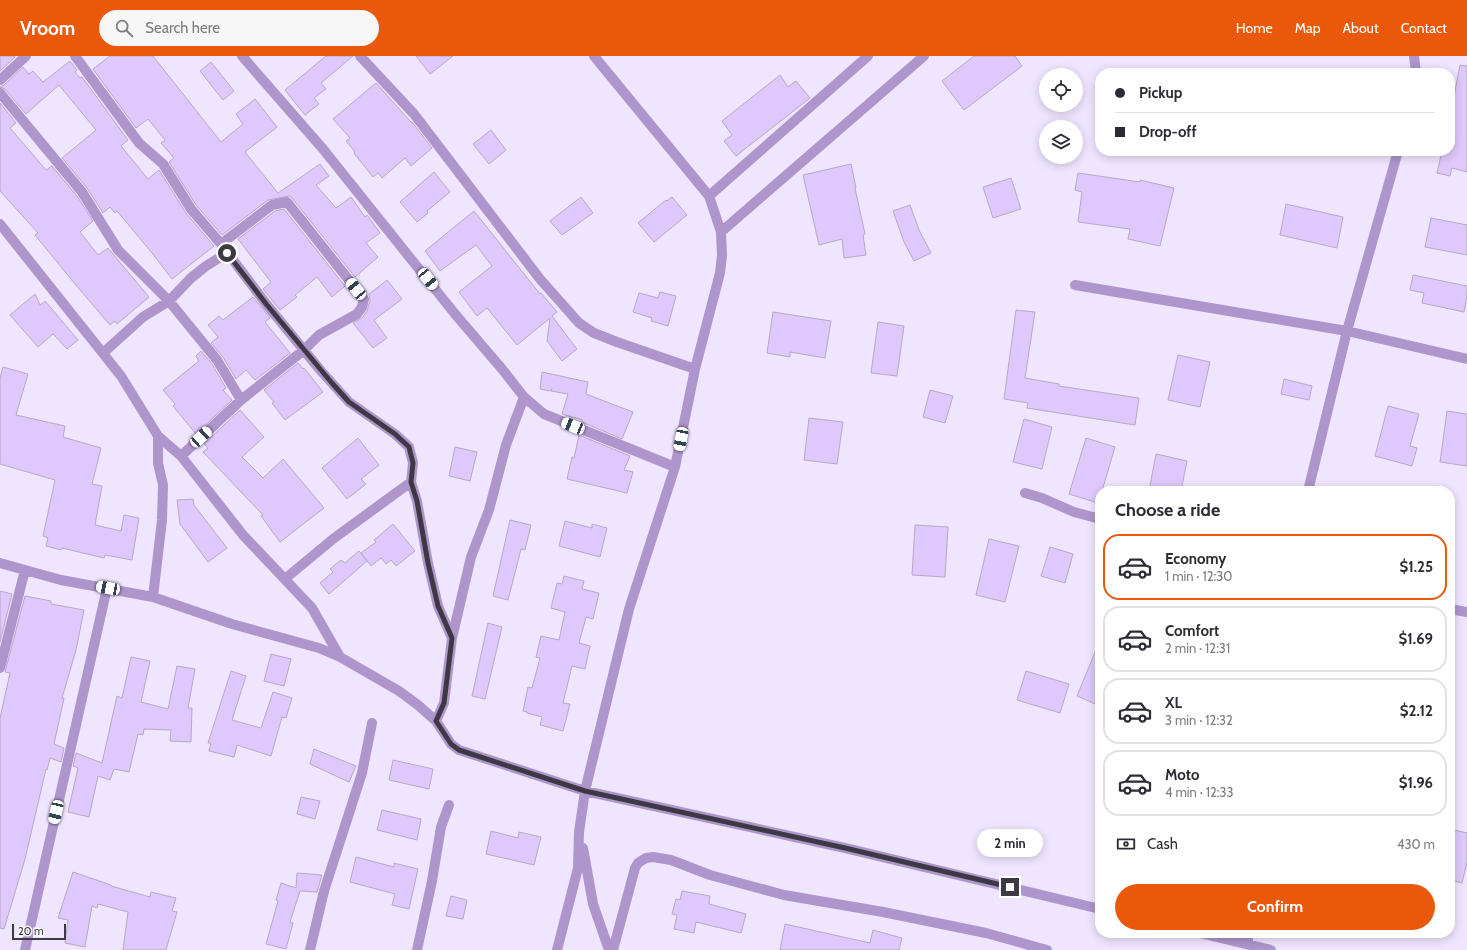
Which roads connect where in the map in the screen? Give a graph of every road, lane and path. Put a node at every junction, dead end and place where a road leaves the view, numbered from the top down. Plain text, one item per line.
1 (26, 56) edge
2 (75, 56) edge
3 (242, 56) edge
4 (360, 56) edge
5 (594, 56) edge
6 (868, 56) edge
7 (924, 56) edge
8 (1414, 56) edge
9 (1415, 68) edge
10 (0, 80) edge
11 (0, 93) edge
12 (1397, 156) edge
13 (709, 196) junction
14 (0, 224) edge
15 (721, 232) junction
16 (221, 244) junction
17 (227, 253) junction
18 (1074, 285) dead end
19 (169, 301) junction
20 (1347, 331) junction
21 (304, 350) junction
22 (103, 353) junction
23 (1467, 359) edge
24 (695, 369) junction
25 (524, 398) junction
26 (242, 400) junction
27 (158, 436) junction
28 (181, 456) junction
29 (675, 466) junction
30 (411, 482) junction
31 (1309, 486) edge
32 (1025, 493) dead end
33 (1095, 518) edge
34 (0, 563) edge
35 (25, 570) junction
36 (286, 578) junction
37 (108, 588) junction
38 (153, 597) junction
39 (1455, 610) edge
40 (1467, 612) edge
41 (452, 638) junction
42 (340, 657) junction
43 (0, 668) edge
44 (436, 721) junction
45 (372, 723) dead end
46 (585, 791) junction
47 (449, 805) dead end
48 (579, 832) junction
49 (1095, 908) edge
50 (1222, 938) edge
51 (1248, 938) edge
52 (1248, 944) junction
53 (25, 950) edge
54 (310, 950) edge
55 (417, 950) edge
56 (557, 950) edge
57 (609, 950) edge
58 (613, 950) edge
59 (1047, 950) edge
60 (1271, 950) edge

1 - 10 street
2 - 16 street
3 - 25 street
4 - 24 street
5 - 13 street
6 - 13 street
7 - 15 street
8 - 9 street
11 - 19 street
12 - 20 street
13 - 15 street
14 - 22 street
15 - 24 street
16 - 17 street
16 - 21 street
17 - 19 street
17 - 21 street
18 - 20 street
19 - 22 street
19 - 26 street
20 - 23 street
20 - 31 street
21 - 26 street
21 - 30 street
22 - 27 street
24 - 29 street
25 - 29 street
25 - 41 street
26 - 28 street
27 - 28 street
27 - 38 street
28 - 36 street
29 - 46 street
30 - 36 street
30 - 41 street
32 - 33 street
34 - 35 street
35 - 37 street
35 - 43 street
36 - 42 street
37 - 38 street
37 - 53 street
38 - 42 street
39 - 40 street
41 - 44 street
42 - 44 street
44 - 46 street
45 - 54 street
46 - 48 street
46 - 49 street
47 - 55 street
48 - 56 street
48 - 57 street
50 - 52 street
51 - 52 street
52 - 60 street
58 - 59 street

